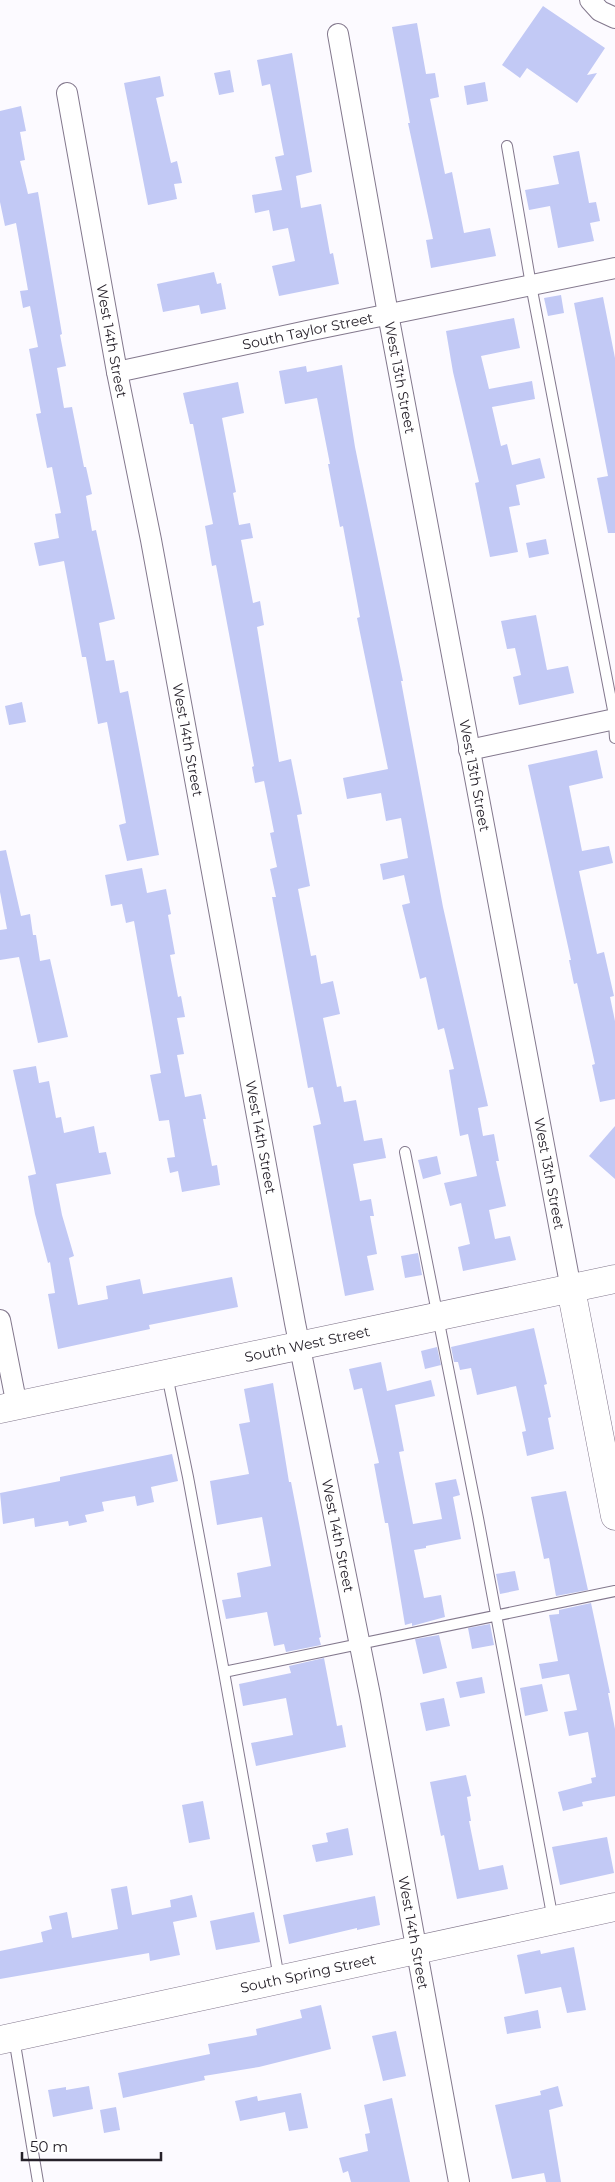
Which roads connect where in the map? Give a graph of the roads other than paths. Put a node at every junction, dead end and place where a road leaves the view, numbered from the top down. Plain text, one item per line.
1 (590, 0) edge
2 (615, 18) edge
3 (338, 34) dead end
4 (67, 93) dead end
5 (506, 146) dead end
6 (615, 268) edge
7 (531, 285) junction
8 (388, 314) junction
9 (118, 372) junction
10 (614, 726) edge
11 (469, 750) junction
12 (405, 1152) dead end
13 (615, 1279) edge
14 (571, 1288) junction
15 (438, 1317) junction
16 (0, 1320) edge
17 (300, 1346) junction
18 (166, 1374) junction
19 (8, 1408) edge
20 (615, 1516) edge
21 (615, 1591) edge
22 (496, 1616) junction
23 (360, 1645) junction
24 (224, 1672) junction
25 (615, 1907) edge
26 (553, 1920) junction
27 (417, 1949) junction
28 (279, 1979) junction
29 (7, 2038) edge
30 (38, 2182) edge
31 (459, 2182) edge

1 - 2 street
3 - 8 street, West 13th Street
4 - 9 street, West 14th Street
5 - 7 lane
6 - 7 street, South Taylor Street
7 - 8 street, South Taylor Street
7 - 10 lane
8 - 9 street, South Taylor Street
8 - 11 street, West 13th Street
9 - 17 street, West 14th Street
10 - 11 street
11 - 14 street, West 13th Street
12 - 15 lane
13 - 14 street, South West Street
14 - 15 street, South West Street
14 - 20 street, West 13th Street
15 - 17 street, South West Street
15 - 22 lane
16 - 19 street
17 - 18 street, South West Street
17 - 23 street, West 14th Street
18 - 19 street, South West Street
18 - 24 lane
21 - 22 lane
22 - 23 lane
22 - 26 lane
23 - 24 lane
23 - 27 street, West 14th Street
24 - 28 lane
25 - 26 street, South Spring Street
26 - 27 street, South Spring Street
27 - 28 street, South Spring Street
27 - 31 street, West 14th Street
28 - 29 street, South Spring Street
29 - 30 lane

